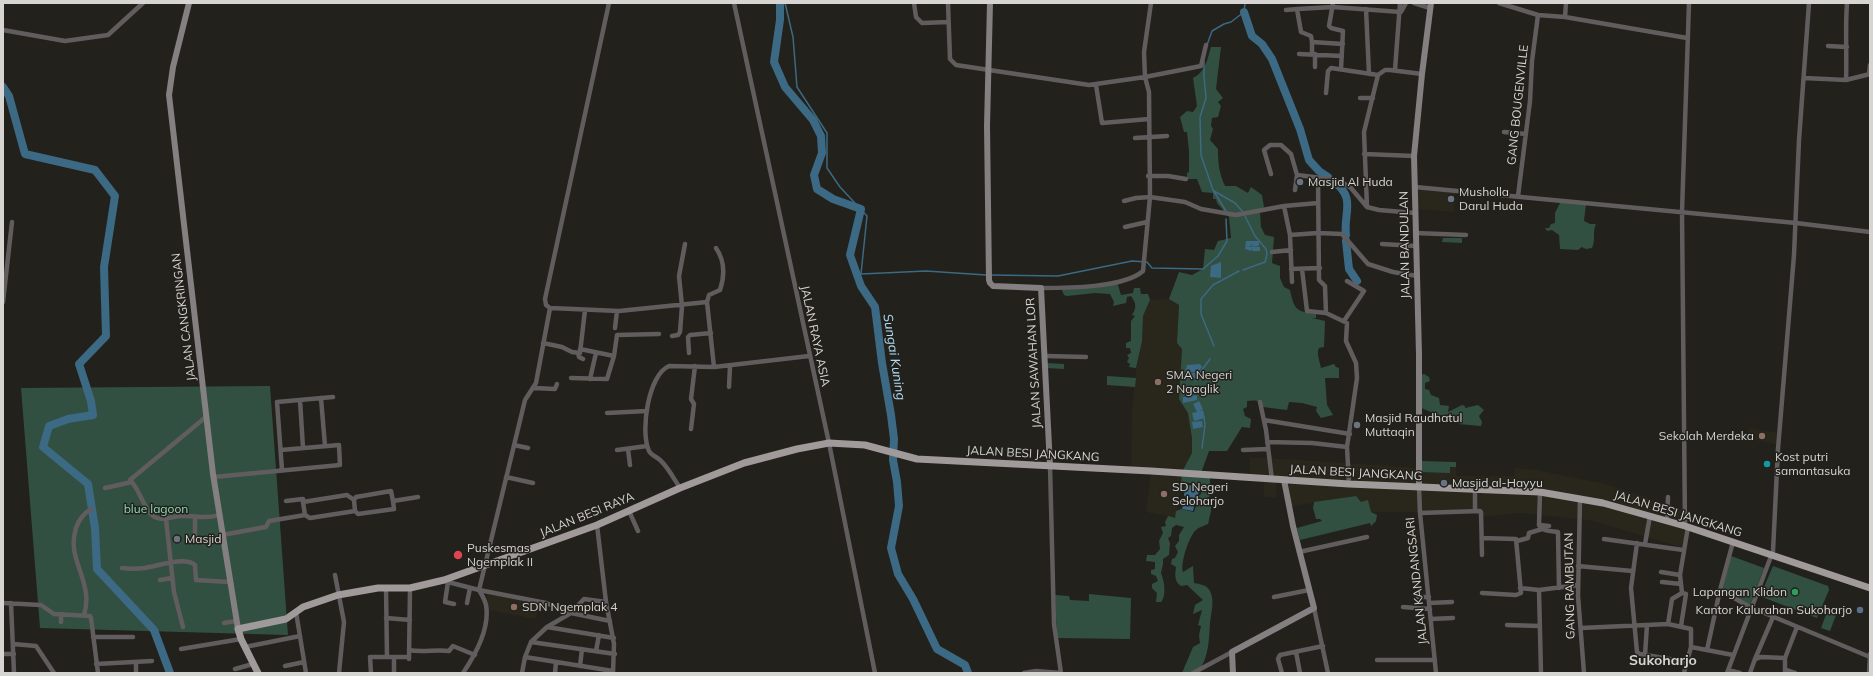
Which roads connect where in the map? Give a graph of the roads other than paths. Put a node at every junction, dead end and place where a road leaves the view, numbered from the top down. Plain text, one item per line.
1 (143, 3) edge
2 (189, 3) edge
3 (609, 3) edge
4 (734, 3) edge
5 (914, 3) edge
6 (948, 3) edge
7 (990, 3) edge
8 (1150, 3) edge
9 (1400, 3) edge
10 (1406, 3) edge
11 (1414, 3) edge
12 (1499, 3) edge
13 (1566, 3) edge
14 (1689, 3) edge
15 (1809, 3) edge
16 (1847, 3) edge
17 (1333, 5) edge
18 (1431, 5) edge
19 (1297, 9) junction
20 (1366, 9) junction
21 (1286, 10) dead end
22 (1399, 12) junction
23 (1538, 15) junction
24 (1565, 18) junction
25 (948, 22) junction
26 (3, 30) edge
27 (1687, 38) junction
28 (1312, 42) junction
29 (1343, 44) junction
30 (1206, 45) dead end
31 (1828, 46) dead end
32 (1847, 47) junction
33 (1299, 54) dead end
34 (1313, 54) junction
35 (1342, 56) junction
36 (1870, 65) edge
37 (1315, 67) dead end
38 (988, 69) junction
39 (1342, 69) junction
40 (1395, 70) junction
41 (1369, 74) junction
42 (1422, 74) junction
43 (1870, 74) edge
44 (1378, 75) junction
45 (1145, 76) junction
46 (1804, 78) junction
47 (1846, 80) junction
48 (1096, 85) junction
49 (1326, 93) dead end
50 (1360, 98) dead end
51 (1373, 98) junction
52 (1149, 119) junction
53 (1504, 132) dead end
54 (1526, 134) junction
55 (1168, 136) dead end
56 (1150, 137) junction
57 (1135, 138) dead end
58 (1364, 154) junction
59 (1414, 156) junction
60 (1271, 174) dead end
61 (1297, 175) junction
62 (1148, 176) junction
63 (1318, 178) junction
64 (1186, 179) dead end
65 (1415, 187) junction
66 (1295, 190) dead end
67 (1518, 196) junction
68 (1150, 197) junction
69 (1124, 201) dead end
70 (1318, 203) junction
71 (1284, 206) junction
72 (1367, 207) junction
73 (1682, 212) junction
74 (1415, 213) junction
75 (12, 222) dead end
76 (1147, 222) junction
77 (1796, 223) junction
78 (1125, 227) dead end
79 (1870, 232) edge
80 (1318, 233) junction
81 (1416, 233) junction
82 (1466, 234) dead end
83 (1290, 235) junction
84 (685, 244) dead end
85 (1382, 244) dead end
86 (1416, 246) junction
87 (716, 248) dead end
88 (1291, 250) junction
89 (1272, 252) dead end
90 (1320, 268) junction
91 (1291, 269) junction
92 (1302, 269) junction
93 (1417, 276) junction
94 (1347, 281) dead end
95 (1292, 282) dead end
96 (1041, 288) junction
97 (3, 302) edge
98 (707, 302) junction
99 (682, 306) junction
100 (550, 308) junction
101 (585, 310) junction
102 (617, 311) junction
103 (1326, 313) junction
104 (1346, 322) junction
105 (615, 328) dead end
106 (711, 333) junction
107 (659, 334) dead end
108 (672, 336) dead end
109 (543, 343) junction
110 (580, 352) junction
111 (596, 353) junction
112 (689, 354) dead end
113 (614, 356) junction
114 (810, 356) junction
115 (1046, 356) junction
116 (1086, 357) dead end
117 (584, 359) dead end
118 (695, 366) junction
119 (730, 366) junction
120 (714, 367) junction
121 (571, 378) dead end
122 (590, 379) junction
123 (557, 384) dead end
124 (729, 387) dead end
125 (534, 388) junction
126 (333, 397) dead end
127 (321, 398) junction
128 (300, 400) junction
129 (1260, 402) dead end
130 (647, 411) junction
131 (608, 413) dead end
132 (207, 416) junction
133 (1264, 420) junction
134 (691, 428) dead end
135 (1350, 434) junction
136 (1267, 442) junction
137 (829, 443) junction
138 (514, 445) junction
139 (325, 446) junction
140 (647, 446) junction
141 (1347, 447) junction
142 (303, 448) junction
143 (528, 448) dead end
144 (628, 449) junction
145 (1268, 449) junction
146 (281, 450) junction
147 (617, 450) dead end
148 (1243, 450) dead end
149 (899, 455) joint
150 (630, 465) dead end
151 (1050, 466) junction
152 (282, 470) junction
153 (214, 477) junction
154 (506, 477) junction
155 (1272, 480) junction
156 (1284, 480) junction
157 (132, 482) junction
158 (533, 483) dead end
159 (1349, 484) junction
160 (1419, 487) junction
161 (105, 488) dead end
162 (680, 488) junction
163 (1475, 489) junction
164 (302, 492) dead end
165 (1540, 492) junction
166 (418, 497) dead end
167 (1668, 497) dead end
168 (1580, 498) junction
169 (303, 500) junction
170 (354, 500) junction
171 (286, 501) dead end
172 (393, 501) junction
173 (91, 509) dead end
174 (355, 511) junction
175 (629, 511) junction
176 (1475, 511) junction
177 (1420, 513) junction
178 (219, 515) junction
179 (304, 515) junction
180 (1650, 516) junction
181 (195, 518) junction
182 (166, 519) junction
183 (1667, 521) junction
184 (597, 525) junction
185 (1550, 526) dead end
186 (1541, 527) junction
187 (1686, 527) junction
188 (638, 531) dead end
189 (222, 535) junction
190 (195, 536) dead end
191 (1367, 537) dead end
192 (1482, 538) junction
193 (1604, 539) dead end
194 (1517, 541) junction
195 (1733, 542) junction
196 (1636, 543) junction
197 (1645, 544) junction
198 (1684, 550) junction
199 (1299, 552) junction
200 (1482, 555) dead end
201 (1772, 555) junction
202 (171, 562) junction
203 (485, 564) junction
204 (1578, 566) junction
205 (122, 568) dead end
206 (1632, 571) junction
207 (1661, 572) dead end
208 (1680, 575) junction
209 (335, 576) dead end
210 (172, 578) junction
211 (160, 580) dead end
212 (446, 581) junction
213 (229, 582) junction
214 (1662, 582) dead end
215 (1681, 584) junction
216 (1578, 586) junction
217 (386, 588) junction
218 (410, 588) junction
219 (470, 588) junction
220 (1520, 588) junction
221 (1559, 588) junction
222 (1870, 588) edge
223 (479, 590) junction
224 (1309, 590) junction
225 (1539, 590) junction
226 (1720, 590) junction
227 (1482, 593) dead end
228 (1682, 593) junction
229 (338, 595) junction
230 (1274, 597) dead end
231 (1418, 597) dead end
232 (1429, 600) junction
233 (606, 602) junction
234 (1452, 602) dead end
235 (3, 603) edge
236 (11, 603) junction
237 (467, 603) dead end
238 (454, 604) dead end
239 (1403, 607) dead end
240 (1750, 607) junction
241 (1314, 608) junction
242 (1430, 609) junction
243 (296, 612) junction
244 (571, 613) junction
245 (61, 614) junction
246 (84, 615) junction
247 (1773, 617) junction
248 (386, 618) junction
249 (1453, 618) dead end
250 (1431, 619) junction
251 (410, 620) junction
252 (236, 621) junction
253 (610, 621) junction
254 (61, 622) dead end
255 (224, 623) dead end
256 (1668, 624) junction
257 (1507, 625) dead end
258 (1635, 625) junction
259 (1647, 625) junction
260 (1540, 626) junction
261 (1681, 626) junction
262 (183, 627) dead end
263 (547, 627) junction
264 (1797, 627) junction
265 (1581, 628) junction
266 (238, 629) junction
267 (599, 635) junction
268 (300, 636) junction
269 (93, 637) junction
270 (133, 637) dead end
271 (614, 638) junction
272 (241, 639) junction
273 (532, 642) junction
274 (13, 644) junction
275 (1323, 646) junction
276 (245, 647) junction
277 (1691, 647) junction
278 (181, 649) dead end
279 (582, 649) junction
280 (409, 650) junction
281 (1707, 650) junction
282 (596, 651) junction
283 (1232, 652) junction
284 (1296, 652) junction
285 (3, 654) edge
286 (14, 654) junction
287 (615, 654) junction
288 (475, 655) junction
289 (1645, 655) junction
290 (1733, 655) junction
291 (1870, 656) edge
292 (387, 657) junction
293 (394, 657) junction
294 (525, 657) junction
295 (1785, 658) junction
296 (1755, 659) junction
297 (1377, 660) dead end
298 (1435, 660) junction
299 (152, 661) dead end
300 (304, 662) junction
301 (556, 662) junction
302 (1687, 662) junction
303 (136, 663) junction
304 (96, 664) junction
305 (253, 664) junction
306 (285, 666) dead end
307 (580, 666) junction
308 (595, 667) junction
309 (235, 669) dead end
310 (1728, 671) edge
311 (1785, 671) edge
312 (613, 672) edge
313 (14, 673) edge
314 (54, 673) edge
315 (98, 673) edge
316 (136, 673) edge
317 (258, 673) edge
318 (306, 673) edge
319 (340, 673) edge
320 (371, 673) edge
321 (394, 673) edge
322 (463, 673) edge
323 (522, 673) edge
324 (555, 673) edge
325 (594, 673) edge
326 (875, 673) edge
327 (1024, 673) edge
328 (1061, 673) edge
329 (1193, 673) edge
330 (1233, 673) edge
331 (1282, 673) edge
332 (1300, 673) edge
333 (1328, 673) edge
334 (1436, 673) edge
335 (1541, 673) edge
336 (1584, 673) edge
337 (1684, 673) edge
338 (1740, 673) edge
339 (1750, 673) edge
340 (1795, 673) edge
341 (1869, 673) edge

1 - 26 street
2 - 132 street, JALAN CANGKRINGAN
3 - 100 street
4 - 114 street, JALAN RAYA ASIA
5 - 25 street
6 - 25 street
7 - 38 street, JALAN SAWAHAN LOR
8 - 45 street
9 - 22 street
10 - 22 street
11 - 18 street
12 - 23 street
13 - 24 street
14 - 27 street
15 - 46 street
16 - 32 street
17 - 19 street
17 - 20 street
17 - 29 street
18 - 42 street, JALAN BANDULAN
19 - 21 street
19 - 28 street
20 - 22 street
20 - 41 street
22 - 40 street
23 - 24 street
23 - 54 street, GANG BOUGENVILLE
24 - 27 street
25 - 38 street
27 - 73 street
28 - 29 street
28 - 34 street
29 - 35 street
30 - 45 street
31 - 32 street
32 - 47 street
33 - 34 street
34 - 35 street
34 - 37 street
35 - 39 street
36 - 43 street
38 - 48 street
38 - 96 street, JALAN SAWAHAN LOR
39 - 41 street
39 - 49 street
40 - 42 street
40 - 44 street
41 - 44 street
42 - 59 street, JALAN BANDULAN
43 - 47 street
44 - 51 street
45 - 48 street
45 - 52 street
46 - 47 street
46 - 77 street
48 - 52 street
50 - 51 street
51 - 58 street
52 - 56 street
53 - 54 street
54 - 67 street, GANG BOUGENVILLE
55 - 56 street
56 - 57 street
56 - 62 street
58 - 59 street
58 - 72 street
59 - 65 street, JALAN BANDULAN
60 - 61 street
61 - 63 street
61 - 66 street
62 - 64 street
62 - 68 street
63 - 70 street
63 - 72 street
65 - 67 street
65 - 74 street, JALAN BANDULAN
67 - 73 street
68 - 69 street
68 - 71 street
68 - 76 street
70 - 71 street
70 - 80 street
71 - 83 street
72 - 74 street
73 - 77 street
73 - 187 street
74 - 81 street, JALAN BANDULAN
75 - 97 street
76 - 78 street
76 - 96 street
77 - 79 street
77 - 201 street
80 - 83 street
80 - 90 street
80 - 93 street
81 - 82 street
81 - 86 street, JALAN BANDULAN
83 - 88 street
84 - 99 street
85 - 86 street
86 - 93 street, JALAN BANDULAN
87 - 98 street
88 - 89 street
88 - 91 street
90 - 92 street
90 - 103 street
91 - 92 street
91 - 95 street
92 - 103 street
93 - 160 street, JALAN BANDULAN
94 - 104 street
96 - 115 street, JALAN SAWAHAN LOR
98 - 99 street
98 - 106 street
99 - 102 street
99 - 108 street
100 - 101 street
100 - 109 street
101 - 102 street
101 - 110 street
102 - 105 street
103 - 104 street
104 - 135 street
106 - 112 street
106 - 120 street
107 - 113 street
109 - 110 street
109 - 125 street
110 - 111 street
110 - 117 street
111 - 113 street
111 - 122 street
113 - 122 street
114 - 119 street
114 - 137 street, JALAN RAYA ASIA
115 - 116 street
115 - 151 street, JALAN SAWAHAN LOR
118 - 120 street
118 - 130 street
118 - 134 street
119 - 120 street
119 - 124 street
121 - 122 street
123 - 125 street
125 - 138 street
126 - 127 street
127 - 128 street
127 - 139 street
128 - 142 street
128 - 146 street
129 - 133 street
130 - 131 street
130 - 140 street
132 - 153 street, JALAN CANGKRINGAN
132 - 157 street
133 - 135 street
133 - 136 street
135 - 141 street
136 - 141 street
136 - 145 street
137 - 149 main road, JALAN BESI RAYA
137 - 162 main road, JALAN BESI RAYA
137 - 326 street, JALAN RAYA ASIA
138 - 143 street
138 - 154 street
139 - 142 street
139 - 152 street
140 - 144 street
140 - 162 street
141 - 159 street
142 - 146 street
144 - 147 street
144 - 150 street
145 - 148 street
145 - 155 street
146 - 152 street
149 - 151 main road, JALAN BESI JANGKANG
151 - 155 main road, JALAN BESI JANGKANG
151 - 328 street, JALAN SAWAHAN LOR
152 - 153 street
153 - 178 street, JALAN CANGKRINGAN
154 - 158 street
154 - 203 street
155 - 156 main road, JALAN BESI JANGKANG
156 - 159 main road, JALAN BESI JANGKANG
156 - 199 street
157 - 161 street
157 - 182 street
159 - 160 main road, JALAN BESI JANGKANG
160 - 163 main road, JALAN BESI JANGKANG
160 - 177 street, JALAN KANDANGSARI
162 - 175 main road, JALAN BESI RAYA
163 - 165 main road, JALAN BESI JANGKANG
163 - 176 street
164 - 169 street
165 - 168 main road, JALAN BESI JANGKANG
165 - 186 street
166 - 172 street
167 - 183 street
168 - 180 main road, JALAN BESI JANGKANG
168 - 204 street, GANG RAMBUTAN
169 - 170 street
169 - 171 street
169 - 179 street
170 - 172 street
170 - 174 street
172 - 174 street
173 - 246 street
174 - 179 street
175 - 184 main road, JALAN BESI RAYA
175 - 188 street
176 - 177 street
176 - 192 street
177 - 232 street, JALAN KANDANGSARI
178 - 181 street
178 - 189 street, JALAN CANGKRINGAN
179 - 189 street
180 - 183 main road, JALAN BESI JANGKANG
180 - 197 street
181 - 182 street
181 - 190 street
182 - 202 street
183 - 187 main road, JALAN BESI JANGKANG
184 - 203 main road, JALAN BESI RAYA
184 - 233 street
185 - 186 street
186 - 194 street
186 - 221 street
187 - 195 main road, JALAN BESI JANGKANG
187 - 198 street
189 - 213 street, JALAN CANGKRINGAN
191 - 199 street
192 - 194 street
192 - 200 street
193 - 196 street
194 - 220 street
195 - 201 main road, JALAN BESI JANGKANG
195 - 226 street
196 - 197 street
196 - 206 street
197 - 198 street
198 - 208 street
199 - 224 street
201 - 222 main road, JALAN BESI JANGKANG
201 - 240 street
202 - 205 street
202 - 210 street
202 - 213 street
203 - 212 main road, JALAN BESI RAYA
203 - 223 street
204 - 206 street
204 - 216 street, GANG RAMBUTAN
206 - 258 street
207 - 208 street
208 - 215 street
209 - 229 street
210 - 211 street
210 - 262 street
212 - 218 main road, JALAN BESI RAYA
212 - 219 street
212 - 238 street
213 - 252 street, JALAN CANGKRINGAN
214 - 215 street
215 - 228 street
216 - 221 street
216 - 265 street, GANG RAMBUTAN
217 - 218 main road, JALAN BESI RAYA
217 - 229 main road, JALAN BESI RAYA
217 - 248 street
218 - 251 street
219 - 223 street
219 - 237 street
220 - 225 street
220 - 227 street
221 - 225 street
223 - 244 street
223 - 288 street
224 - 230 street
224 - 241 street
225 - 260 street
226 - 240 street
226 - 281 street
228 - 256 street
228 - 261 street
229 - 243 main road, JALAN BESI RAYA
229 - 319 street
231 - 232 street
232 - 234 street
232 - 242 street, JALAN KANDANGSARI
233 - 244 street
233 - 253 street
235 - 236 street
236 - 245 street
236 - 274 street
239 - 242 street
240 - 247 street
240 - 290 street
241 - 275 street
241 - 283 street
242 - 250 street, JALAN KANDANGSARI
243 - 266 main road, JALAN BESI RAYA
243 - 268 street
244 - 253 street
244 - 263 street
245 - 246 street
245 - 254 street
246 - 269 street
247 - 264 street
247 - 296 street
248 - 251 street
248 - 292 street
249 - 250 street
250 - 298 street, JALAN KANDANGSARI
251 - 280 street
252 - 255 street
252 - 266 street, JALAN CANGKRINGAN
253 - 271 street
256 - 259 street
256 - 261 street
257 - 260 street
258 - 259 street
258 - 265 street
258 - 289 street
259 - 289 street
260 - 335 street
261 - 277 street
263 - 267 street
263 - 273 street
264 - 291 street
264 - 295 street
265 - 336 street, GANG RAMBUTAN
266 - 272 main road
267 - 271 street
267 - 282 street
268 - 276 street
268 - 300 street
269 - 270 street
269 - 304 street
271 - 287 street
272 - 276 main road
272 - 278 street
273 - 279 street
273 - 294 street
274 - 286 street
274 - 314 street
275 - 284 street
275 - 333 street
276 - 305 main road
277 - 281 street
277 - 302 street
279 - 282 street
279 - 307 street
280 - 288 street
280 - 293 street
281 - 290 street
282 - 287 street
283 - 329 street
283 - 330 street
284 - 331 street
284 - 332 street
285 - 286 street
286 - 313 street
287 - 312 street
288 - 322 street
289 - 302 street
290 - 310 street
291 - 341 street
292 - 293 street
292 - 320 street
293 - 321 street
294 - 301 street
294 - 323 street
295 - 296 street
295 - 311 street
296 - 339 street
297 - 298 street
298 - 334 street, JALAN KANDANGSARI
299 - 303 street
300 - 306 street
300 - 318 street
301 - 307 street
301 - 324 street
302 - 337 street
303 - 304 street
303 - 316 street
304 - 315 street
305 - 309 street
305 - 317 main road
307 - 308 street
308 - 312 street
308 - 325 street
310 - 338 street
311 - 340 street
327 - 328 street

